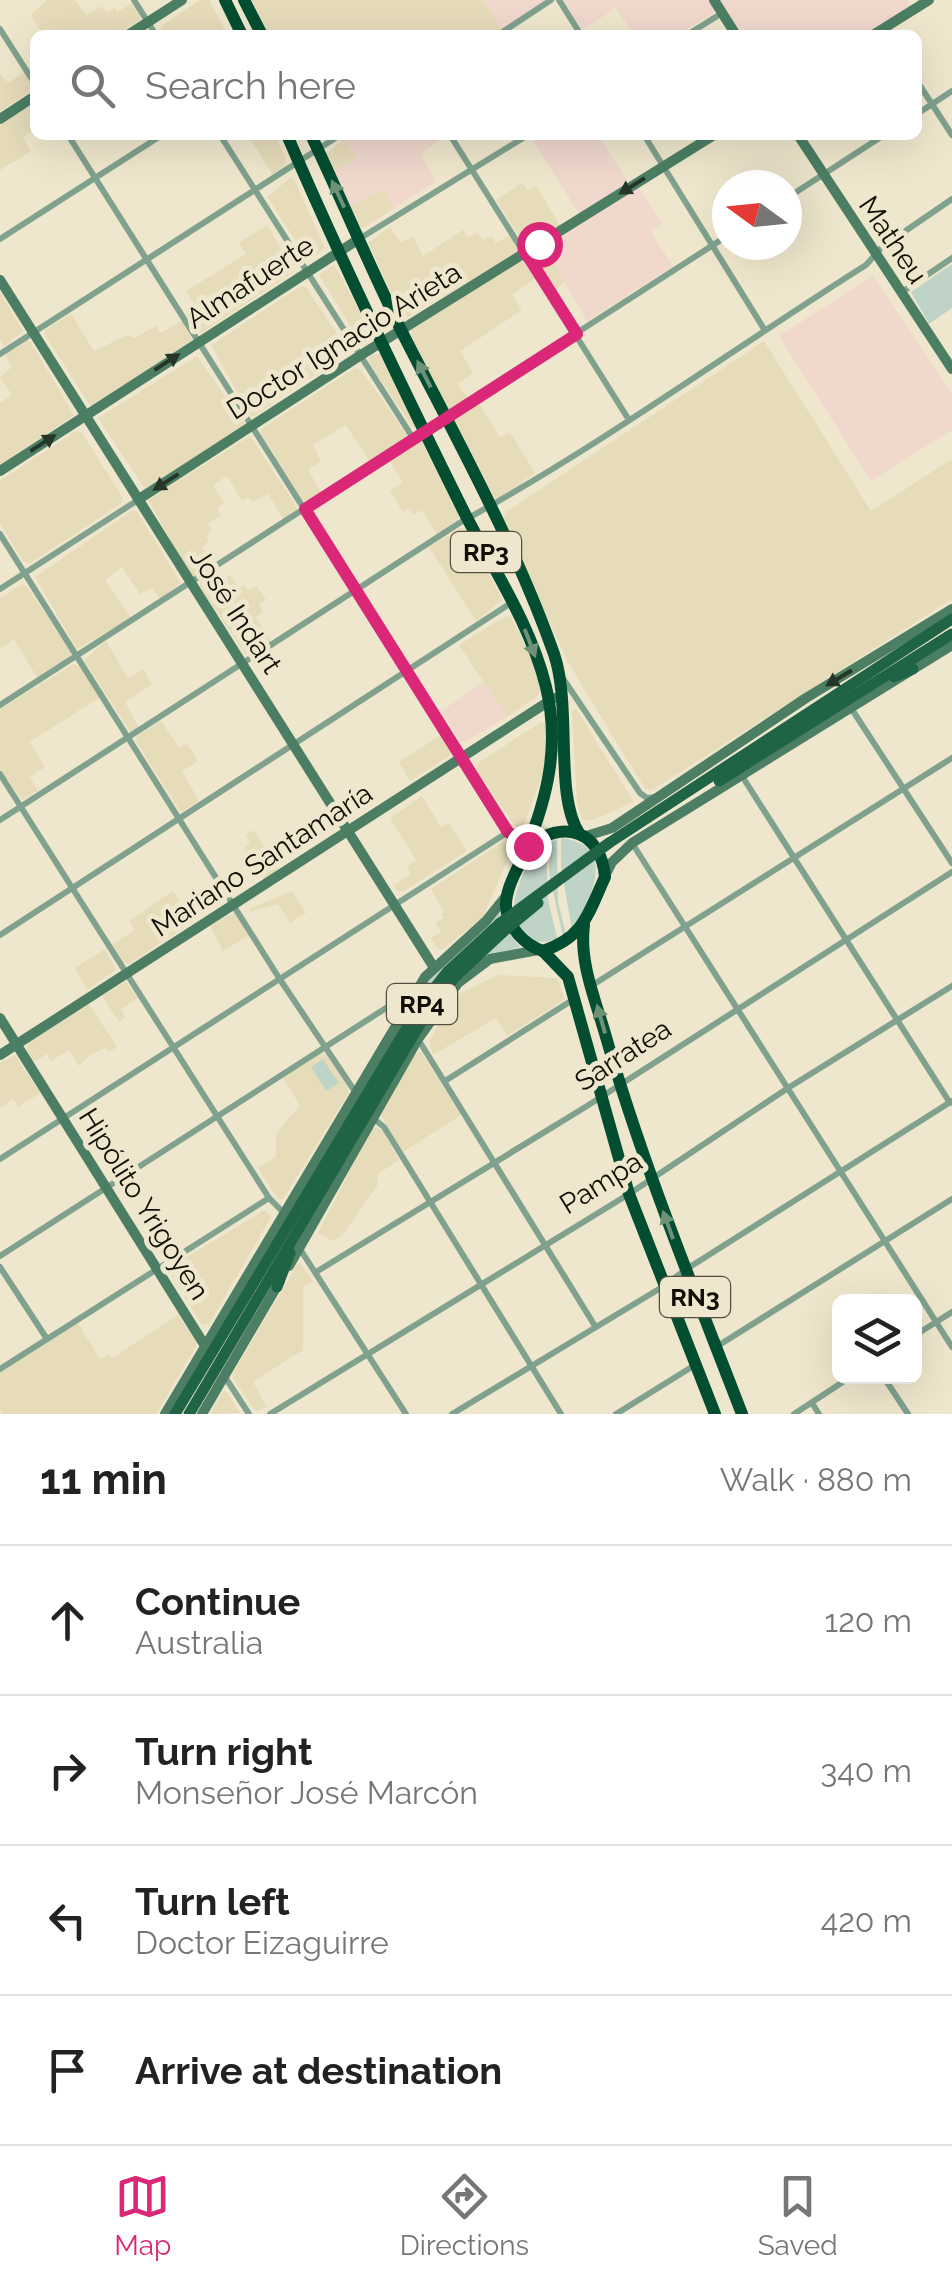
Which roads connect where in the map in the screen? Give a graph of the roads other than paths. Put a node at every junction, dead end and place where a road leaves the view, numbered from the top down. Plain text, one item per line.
1 (134, 0) edge
2 (182, 0) edge
3 (225, 0) edge
4 (244, 0) edge
5 (555, 0) edge
6 (714, 0) edge
7 (929, 0) edge
8 (912, 4) edge
9 (722, 13) junction
10 (148, 22) junction
11 (0, 29) edge
12 (136, 30) edge
13 (153, 30) edge
14 (240, 30) edge
15 (259, 30) edge
16 (506, 30) edge
17 (577, 30) edge
18 (695, 30) edge
19 (733, 30) edge
20 (884, 30) edge
21 (30, 76) edge
22 (922, 89) edge
23 (952, 91) edge
24 (30, 99) edge
25 (932, 104) junction
26 (922, 111) edge
27 (0, 118) edge
28 (952, 134) edge
29 (71, 140) edge
30 (154, 140) edge
31 (223, 140) edge
32 (289, 140) edge
33 (313, 140) edge
34 (332, 140) edge
35 (453, 140) edge
36 (520, 140) edge
37 (647, 140) edge
38 (706, 140) edge
39 (801, 140) edge
40 (876, 140) edge
41 (317, 149) junction
42 (298, 161) junction
43 (664, 166) junction
44 (472, 170) junction
45 (822, 175) junction
46 (95, 178) junction
47 (802, 188) edge
48 (254, 190) junction
49 (952, 199) edge
50 (0, 239) edge
51 (359, 239) junction
52 (712, 246) joint
53 (339, 252) junction
54 (526, 253) junction
55 (876, 254) junction
56 (952, 258) edge
57 (146, 260) junction
58 (721, 260) edge
59 (308, 272) junction
60 (0, 280) edge
61 (901, 293) junction
62 (764, 329) junction
63 (401, 330) junction
64 (33, 332) junction
65 (577, 334) junction
66 (198, 342) junction
67 (382, 342) junction
68 (0, 354) edge
69 (361, 355) junction
70 (948, 356) edge
71 (952, 369) edge
72 (86, 415) junction
73 (446, 418) junction
74 (630, 420) junction
75 (251, 426) junction
76 (426, 430) junction
77 (413, 438) junction
78 (0, 471) edge
79 (139, 500) junction
80 (491, 508) junction
81 (305, 509) junction
82 (468, 518) junction
83 (0, 534) edge
84 (25, 573) junction
85 (190, 582) junction
86 (0, 589) edge
87 (357, 590) junction
88 (513, 602) junction
89 (952, 615) edge
90 (952, 634) edge
91 (952, 644) edge
92 (78, 656) junction
93 (242, 662) junction
94 (914, 668) junction
95 (407, 672) junction
96 (560, 674) junction
97 (862, 689) junction
98 (562, 692) junction
99 (548, 702) junction
100 (0, 705) edge
101 (851, 708) junction
102 (130, 738) junction
103 (294, 745) junction
104 (462, 758) junction
105 (952, 758) edge
106 (0, 774) edge
107 (742, 774) junction
108 (905, 788) junction
109 (657, 797) junction
110 (21, 807) junction
111 (180, 818) junction
112 (0, 820) edge
113 (347, 832) junction
114 (508, 832) junction
115 (581, 835) junction
116 (632, 844) junction
117 (528, 846) junction
118 (610, 846) junction
119 (796, 858) junction
120 (952, 862) edge
121 (952, 872) edge
122 (605, 877) junction
123 (71, 888) junction
124 (507, 895) junction
125 (394, 905) junction
126 (234, 906) junction
127 (584, 922) junction
128 (686, 926) junction
129 (501, 928) junction
130 (0, 934) edge
131 (846, 938) junction
132 (540, 951) junction
133 (432, 966) junction
134 (126, 974) junction
135 (279, 978) junction
136 (419, 986) junction
137 (591, 986) junction
138 (952, 986) edge
139 (575, 998) junction
140 (738, 1007) junction
141 (0, 1018) edge
142 (898, 1020) junction
143 (418, 1039) junction
144 (17, 1044) junction
145 (172, 1046) junction
146 (326, 1048) junction
147 (0, 1055) edge
148 (445, 1081) junction
149 (620, 1084) junction
150 (788, 1088) junction
151 (356, 1093) junction
152 (600, 1097) junction
153 (951, 1103) edge
154 (217, 1115) junction
155 (64, 1118) junction
156 (372, 1118) junction
157 (325, 1145) junction
158 (0, 1158) edge
159 (493, 1161) junction
160 (841, 1171) junction
161 (318, 1176) junction
162 (652, 1178) junction
163 (107, 1187) junction
164 (630, 1194) junction
165 (269, 1198) junction
166 (952, 1199) edge
167 (292, 1200) junction
168 (428, 1200) junction
169 (284, 1213) junction
170 (300, 1226) junction
171 (885, 1241) junction
172 (545, 1245) junction
173 (299, 1248) junction
174 (0, 1256) edge
175 (0, 1266) edge
176 (158, 1270) junction
177 (684, 1270) junction
178 (316, 1272) junction
179 (480, 1284) junction
180 (664, 1286) junction
181 (277, 1287) junction
182 (952, 1312) edge
183 (936, 1322) junction
184 (596, 1326) junction
185 (922, 1331) edge
186 (47, 1339) junction
187 (952, 1346) edge
188 (716, 1347) junction
189 (369, 1353) junction
190 (214, 1359) junction
191 (696, 1364) junction
192 (532, 1367) junction
193 (0, 1369) edge
194 (840, 1384) edge
195 (888, 1384) edge
196 (812, 1402) junction
197 (164, 1414) edge
198 (175, 1414) edge
199 (189, 1414) edge
200 (202, 1414) edge
201 (248, 1414) edge
202 (270, 1414) edge
203 (406, 1414) edge
204 (452, 1414) edge
205 (561, 1414) edge
206 (616, 1414) edge
207 (715, 1414) edge
208 (742, 1414) edge
209 (794, 1414) edge
210 (819, 1414) edge
211 (908, 1414) edge

1 - 10 street
2 - 10 street
3 - 14 highway
4 - 15 highway
5 - 16 street
5 - 17 street
6 - 9 street
7 - 8 street
8 - 20 street
9 - 18 street
9 - 19 street
10 - 12 street
10 - 13 street
11 - 21 street
22 - 25 street
23 - 25 street
24 - 27 street
25 - 26 street
25 - 28 street
29 - 46 street
30 - 46 street
31 - 48 street
32 - 42 highway, RP3
33 - 41 highway, RP3
34 - 41 street
35 - 44 street
36 - 44 street, Almafuerte
37 - 43 street
38 - 43 street, Doctor Ignacio Arieta
39 - 45 street, Matheu
40 - 45 street
41 - 42 street
51 -> 41 highway, RP3
42 - 48 street
42 - 53 highway, RP3
43 - 52 street
43 -> 54 street, Doctor Ignacio Arieta
44 - 51 street, Almafuerte
44 - 54 street
45 - 47 street
45 - 55 street, Matheu
46 - 50 street
46 - 57 street
48 - 57 street
48 - 59 street
49 - 55 street
51 - 53 street, Almafuerte
51 - 63 highway, RP3
52 - 65 street
53 - 59 street, Almafuerte
53 - 67 highway, RP3
54 - 63 street, Doctor Ignacio Arieta
54 - 65 street
55 - 61 street, Matheu
55 - 62 street
56 - 61 street
57 - 64 street
57 - 66 street
58 - 62 street
59 - 66 street, Almafuerte
59 - 69 street
60 - 64 street, José Indart
61 - 70 street, Matheu
62 - 74 street
63 - 67 street, Doctor Ignacio Arieta
73 -> 63 highway, RP3
64 - 68 street
64 - 72 street, José Indart
65 - 73 street
65 - 74 street
72 -> 66 street, Almafuerte
66 - 75 street
67 - 69 street, Doctor Ignacio Arieta
67 - 76 highway, RP3
69 - 75 street, Doctor Ignacio Arieta
69 - 77 street
70 - 71 street, Matheu
78 -> 72 street, Almafuerte
72 - 79 street, José Indart
73 - 76 street
73 - 80 highway, RP3
74 - 80 street
75 -> 79 street, Doctor Ignacio Arieta
75 - 81 street
76 - 77 street
76 - 82 highway, RP3
77 - 81 street
79 - 84 street, Doctor Ignacio Arieta
79 - 85 street, José Indart
80 - 82 street
80 - 96 highway, RP3
81 - 85 street
81 - 87 street
82 - 87 street
82 - 88 highway, RP3
83 - 84 street
84 - 86 street, Doctor Ignacio Arieta
84 - 92 street
85 - 92 street
85 - 93 street, José Indart
87 - 93 street
87 - 95 street
88 - 95 street
88 -> 99 highway, RP3
89 -> 109 street
89 - 118 main road, RP4
90 - 97 main road, RP4
91 - 94 street
92 - 100 street
92 - 102 street
93 - 102 street
93 - 103 street, José Indart
94 - 97 main road
94 - 101 street
95 - 103 street
95 - 104 street
96 - 98 highway, RP3
96 - 109 street
97 - 118 main road, RP4
98 - 99 street, Mariano Santamaría
98 - 115 highway, RP3
99 - 104 street, Mariano Santamaría
99 - 117 highway, RP3
101 - 107 street
101 - 108 street
102 - 110 street
102 - 111 street
103 - 111 street
103 - 113 street, José Indart
104 - 113 street, Mariano Santamaría
104 - 114 street
105 - 108 street
106 - 110 street
107 - 116 street
107 - 119 street
108 - 119 street
108 - 120 street
109 - 115 street
110 - 112 street
110 - 123 street
111 - 123 street
111 - 126 street
113 - 125 street, José Indart
113 - 126 street, Mariano Santamaría
114 - 117 street
114 - 125 street
115 - 117 highway
115 - 122 highway
116 - 122 street
116 - 128 street
117 - 124 highway
118 - 129 main road, RP4, bridge
119 - 128 street
119 - 131 street
121 - 131 street, Sarratea
122 - 127 highway, RN3
123 - 130 street
123 - 134 street
124 - 132 highway, RN3
124 - 133 street
125 - 133 street, José Indart
125 - 135 street
126 - 134 street, Mariano Santamaría
126 - 135 street
127 - 132 highway, RN3
127 - 137 highway, RN3
128 - 137 street
128 - 140 street
129 - 161 main road, RP4
129 - 170 main road, RP4
131 - 140 street, Sarratea
131 - 142 street
132 - 139 highway, RN3
132 - 143 street
133 - 136 street
134 - 144 street, Mariano Santamaría
134 - 145 street
135 - 145 street
135 - 146 street
136 - 146 street
136 - 151 street
149 -> 137 highway, RN3
138 - 142 street, Pampa
139 - 148 street
139 - 152 highway, RN3
140 - 149 street, Sarratea
140 - 150 street
141 - 144 street, Hipólito Yrigoyen
142 - 150 street, Pampa
142 - 153 street
143 - 148 street
143 - 156 street
144 - 147 street, Mariano Santamaría
144 - 155 street, Hipólito Yrigoyen
145 - 154 street
145 - 155 street
146 - 151 street
146 - 154 street
148 - 159 street
149 - 152 street, Sarratea
149 - 162 highway, RN3
150 - 160 street
150 - 162 street, Pampa
151 - 157 street
152 - 159 street, Sarratea
152 - 164 highway, RN3
153 - 160 street
154 - 163 street
154 - 165 street
155 - 158 street
155 - 163 street, Hipólito Yrigoyen
156 - 168 street
156 - 173 street
157 - 161 main road
157 - 167 street
159 - 168 street, Sarratea
159 - 172 street
160 - 171 street
160 - 177 street
161 - 167 main road
161 - 190 main road, RP4
162 - 164 street, Pampa
177 -> 162 highway, RN3
163 - 174 street
163 - 176 street, Hipólito Yrigoyen
164 - 172 street, Pampa
164 - 180 highway, RN3
165 - 169 street
165 - 176 street
166 - 171 street
167 - 169 street
168 - 178 street, Sarratea
168 - 179 street
169 - 190 street
170 - 181 main road
170 - 190 main road, RP4
171 - 183 street
171 - 188 street
172 - 179 street, Pampa
172 - 184 street
173 - 178 street
173 - 181 street
175 - 186 street
176 - 186 street
176 - 190 street, Hipólito Yrigoyen
177 - 180 street
177 - 188 highway, RN3
178 - 189 street
179 - 189 street, Pampa
179 - 192 street
180 - 184 street
180 - 191 highway, RN3
181 - 190 street
182 - 183 street
183 - 185 street
183 - 187 street
184 - 192 street
186 - 193 street
188 - 208 highway, RN3
189 - 202 street, Pampa
189 - 203 street
190 - 197 street
190 - 198 main road, RP4
190 - 199 main road, RP4
190 - 200 street
190 - 201 street, Hipólito Yrigoyen
191 - 206 street
191 - 207 highway, RN3
192 - 204 street
192 - 205 street
194 - 196 street
195 - 211 street
196 - 209 street
196 - 210 street

